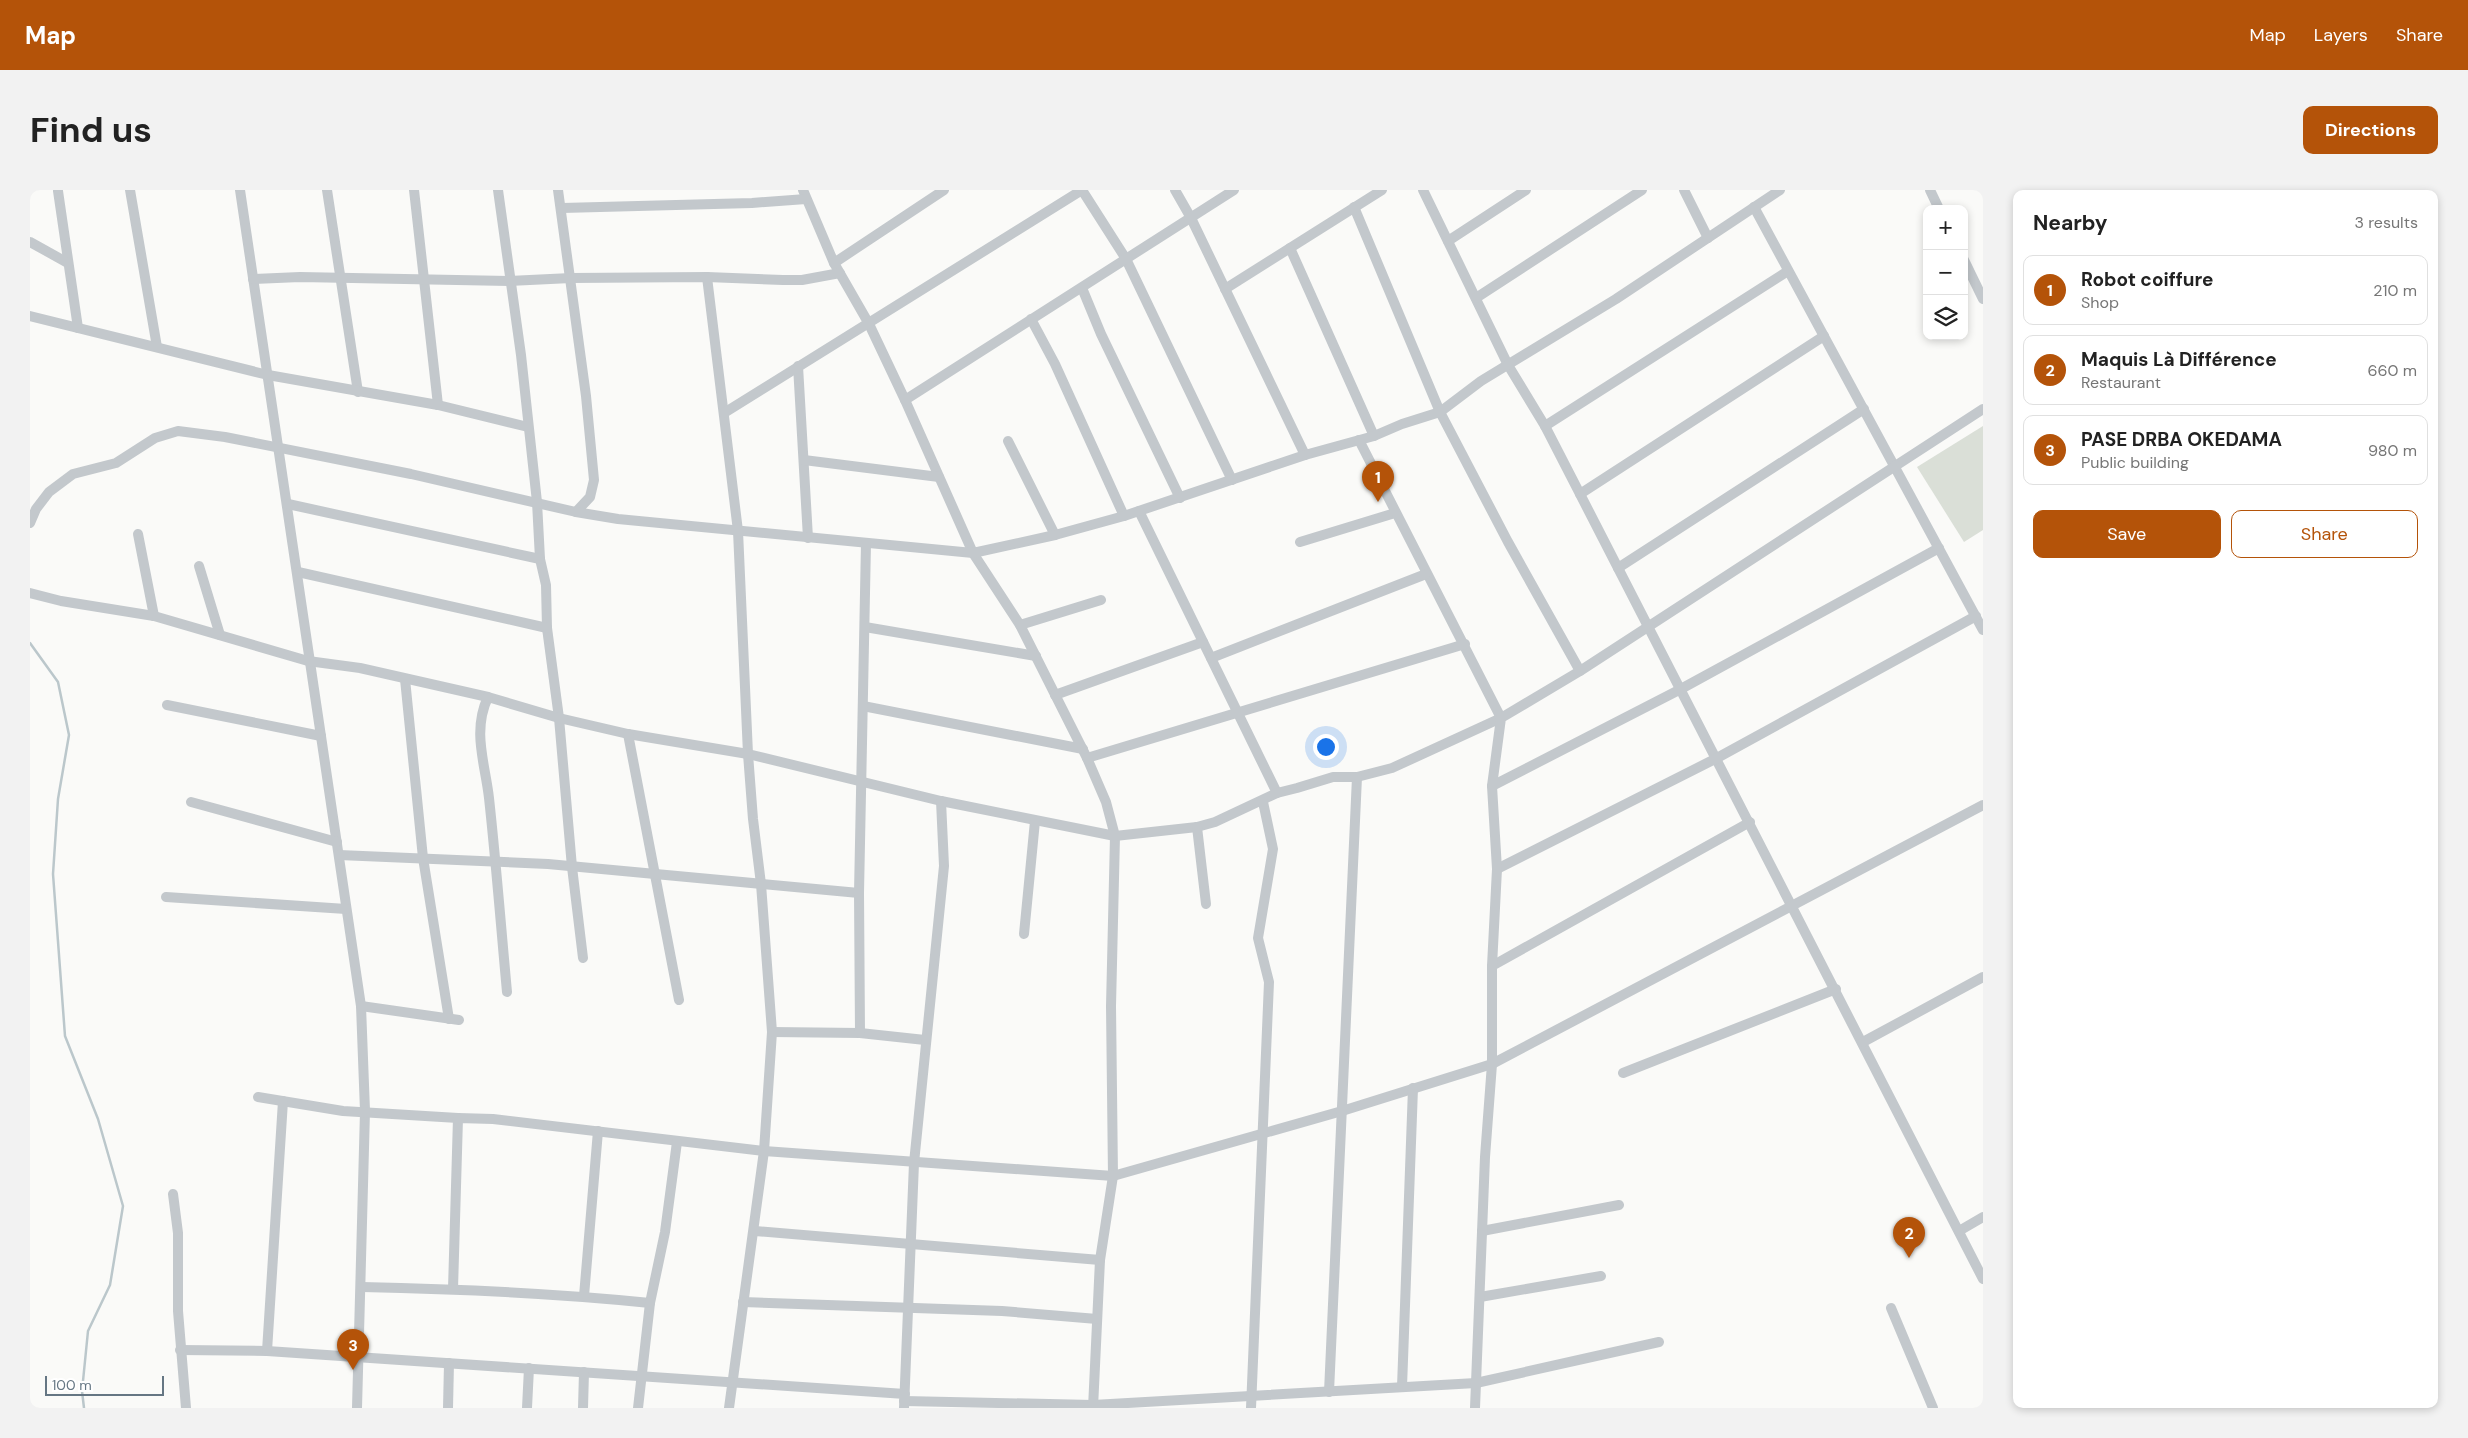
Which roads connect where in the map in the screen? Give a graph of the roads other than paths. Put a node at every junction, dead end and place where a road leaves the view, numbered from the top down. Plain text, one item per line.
1 (130, 190) edge
2 (240, 190) edge
3 (327, 190) edge
4 (414, 190) edge
5 (498, 190) edge
6 (558, 190) edge
7 (944, 190) edge
8 (1082, 190) edge
9 (1175, 190) edge
10 (1234, 190) edge
11 (1382, 190) edge
12 (1423, 190) edge
13 (1526, 190) edge
14 (1642, 190) edge
15 (1684, 190) edge
16 (1780, 190) edge
17 (1930, 190) edge
18 (58, 191) edge
19 (804, 192) edge
20 (1938, 205) edge
21 (1354, 207) junction
22 (1754, 207) junction
23 (562, 208) junction
24 (1192, 218) junction
25 (1708, 238) junction
26 (1448, 241) junction
27 (30, 242) edge
28 (1290, 248) junction
29 (1126, 258) junction
30 (68, 263) junction
31 (834, 263) junction
32 (1968, 268) edge
33 (1788, 271) junction
34 (840, 273) junction
35 (341, 277) junction
36 (707, 277) junction
37 (571, 278) junction
38 (253, 279) junction
39 (424, 279) junction
40 (509, 280) junction
41 (1082, 288) junction
42 (1225, 289) junction
43 (1476, 298) junction
44 (1983, 299) edge
45 (30, 316) edge
46 (1031, 319) junction
47 (869, 324) junction
48 (78, 328) junction
49 (1824, 336) junction
50 (157, 347) junction
51 (1508, 365) junction
52 (798, 366) junction
53 (268, 375) junction
54 (358, 392) junction
55 (905, 400) junction
56 (438, 406) junction
57 (1864, 409) junction
58 (1983, 409) edge
59 (1440, 412) junction
60 (724, 413) junction
61 (1545, 426) junction
62 (528, 427) junction
63 (1374, 436) junction
64 (1359, 440) junction
65 (1008, 441) dead end
66 (279, 450) junction
67 (1304, 455) junction
68 (804, 460) junction
69 (1895, 467) junction
70 (939, 477) junction
71 (1232, 480) junction
72 (1580, 494) junction
73 (1180, 498) junction
74 (537, 502) junction
75 (288, 504) junction
76 (1139, 511) junction
77 (576, 512) junction
78 (1395, 513) junction
79 (1124, 516) junction
80 (30, 523) edge
81 (738, 531) junction
82 (138, 534) dead end
83 (1055, 535) junction
84 (808, 538) junction
85 (1300, 542) dead end
86 (866, 544) junction
87 (1939, 548) junction
88 (973, 553) junction
89 (540, 559) junction
90 (199, 566) dead end
91 (1618, 568) junction
92 (298, 572) junction
93 (1426, 574) junction
94 (30, 593) edge
95 (1101, 600) dead end
96 (154, 616) junction
97 (1976, 616) junction
98 (1020, 625) junction
99 (864, 627) junction
100 (1648, 627) junction
101 (547, 628) junction
102 (1983, 630) edge
103 (220, 635) junction
104 (1203, 642) junction
105 (1465, 644) junction
106 (1036, 656) junction
107 (1211, 658) junction
108 (308, 661) junction
109 (1580, 671) junction
110 (405, 679) junction
111 (1680, 690) junction
112 (1055, 695) junction
113 (488, 696) junction
114 (167, 705) dead end
115 (864, 706) junction
116 (1238, 712) junction
117 (559, 718) junction
118 (1501, 718) junction
119 (628, 734) junction
120 (322, 736) junction
121 (1085, 753) junction
122 (748, 754) junction
123 (1717, 758) junction
124 (1357, 777) junction
125 (862, 782) junction
126 (1492, 786) junction
127 (1277, 794) junction
128 (941, 801) junction
129 (191, 802) dead end
130 (1263, 802) junction
131 (1983, 805) edge
132 (1035, 821) junction
133 (1750, 822) junction
134 (1197, 827) junction
135 (1115, 836) junction
136 (336, 842) junction
137 (339, 855) junction
138 (423, 858) junction
139 (494, 861) junction
140 (572, 867) junction
141 (1497, 869) junction
142 (653, 875) junction
143 (761, 884) junction
144 (860, 893) junction
145 (166, 897) dead end
146 (1206, 904) dead end
147 (1791, 906) junction
148 (346, 909) junction
149 (1024, 934) dead end
150 (583, 958) dead end
151 (1492, 966) junction
152 (1983, 977) edge
153 (1836, 989) junction
154 (507, 992) dead end
155 (679, 1000) dead end
156 (360, 1006) junction
157 (772, 1032) junction
158 (860, 1034) junction
159 (926, 1040) junction
160 (1863, 1042) junction
161 (1492, 1064) junction
162 (1624, 1073) dead end
163 (1413, 1088) junction
164 (258, 1097) dead end
165 (282, 1101) junction
166 (1342, 1110) junction
167 (365, 1111) junction
168 (458, 1118) junction
169 (598, 1130) junction
170 (1264, 1132) junction
171 (677, 1142) junction
172 (764, 1151) junction
173 (914, 1163) junction
174 (1112, 1176) junction
175 (173, 1194) dead end
176 (1618, 1206) dead end
177 (1983, 1217) edge
178 (1482, 1231) junction
179 (1960, 1231) junction
180 (755, 1232) junction
181 (911, 1245) junction
182 (1100, 1260) junction
183 (1601, 1276) dead end
184 (1983, 1279) edge
185 (362, 1287) junction
186 (453, 1289) junction
187 (584, 1296) junction
188 (1480, 1297) junction
189 (743, 1302) junction
190 (650, 1303) junction
191 (908, 1307) junction
192 (1891, 1308) dead end
193 (1097, 1319) junction
194 (1659, 1342) dead end
195 (180, 1350) junction
196 (267, 1351) junction
197 (359, 1357) junction
198 (449, 1363) junction
199 (529, 1368) junction
200 (584, 1372) junction
201 (641, 1376) junction
202 (733, 1382) junction
203 (1476, 1383) junction
204 (1402, 1388) junction
205 (1329, 1392) junction
206 (1252, 1397) junction
207 (904, 1401) edge
208 (1093, 1407) edge
209 (186, 1408) edge
210 (358, 1408) edge
211 (448, 1408) edge
212 (527, 1408) edge
213 (583, 1408) edge
214 (638, 1408) edge
215 (729, 1408) edge
216 (1251, 1408) edge
217 (1475, 1408) edge
218 (1933, 1408) edge

1 - 50 street
2 - 38 street
3 - 35 street
4 - 39 street
5 - 40 street
6 - 23 street
7 - 31 street
8 - 29 street
8 - 47 street
9 - 24 street
10 - 24 street
11 - 21 street
12 - 26 street
13 - 26 street
14 - 43 street
15 - 25 street
16 - 22 street
17 - 20 street
18 - 30 street
19 - 23 street
19 - 31 street
21 - 28 street
21 - 59 street
22 - 25 street
22 - 33 street
23 - 37 street
24 - 29 street
24 - 42 street
25 - 51 street
26 - 43 street
27 - 30 street
28 - 42 street
28 - 63 street
29 - 41 street
29 - 71 street
30 - 48 street
31 - 34 street
32 - 44 street
33 - 49 street
33 - 61 street
34 - 36 street
34 - 47 street
35 - 38 street
35 - 39 street
35 - 54 street
36 - 37 street
36 - 60 street
37 - 40 street
37 - 77 street
38 - 53 street
39 - 40 street
39 - 56 street
40 - 62 street
41 - 46 street
41 - 73 street
42 - 67 street
43 - 51 street
45 - 48 street
46 - 55 street
46 - 79 street
47 - 52 street
47 - 55 street
48 - 50 street
49 - 57 street
49 - 72 street
50 - 53 street
51 - 59 street
51 - 61 street
52 - 60 street
52 - 68 street
53 - 54 street
53 - 66 street
54 - 56 street
55 - 70 street
56 - 62 street
57 - 69 street
57 - 91 street
58 - 69 street
59 - 63 street
59 - 109 street
60 - 81 street
61 - 72 street
62 - 74 street
63 - 64 street
64 - 67 street
64 - 78 street
65 - 83 street
66 - 74 street
66 - 75 street
66 - 80 street
67 - 71 street
68 - 70 street
68 - 84 street
69 - 87 street
69 - 100 street
70 - 88 street
71 - 73 street
72 - 91 street
73 - 76 street
74 - 77 street
74 - 89 street
75 - 89 street
75 - 92 street
76 - 79 street
76 - 104 street
77 - 81 street
78 - 85 street
78 - 93 street
79 - 83 street
81 - 84 street
81 - 122 street
82 - 96 street
83 - 88 street
84 - 86 street
86 - 88 street
86 - 99 street
87 - 97 street
87 - 111 street
88 - 98 street
89 - 101 street
90 - 103 street
91 - 100 street
92 - 101 street
92 - 108 street
93 - 105 street
93 - 107 street
94 - 96 street
95 - 98 street
96 - 103 street
97 - 102 street
97 - 123 street
98 - 106 street
99 - 106 street
99 - 115 street
100 - 109 street
100 - 111 street
101 - 117 street
103 - 108 street
104 - 107 street
104 - 112 street
105 - 116 street
105 - 118 street
106 - 112 street
107 - 116 street
108 - 110 street
108 - 120 street
109 - 118 street
110 - 113 street
110 - 138 street
111 - 123 street
111 - 126 street
112 - 121 street
113 - 117 street
113 - 139 street
114 - 120 street
115 - 121 street
115 - 125 street
116 - 121 street
116 - 127 street
117 - 119 street
117 - 140 street
118 - 124 street
118 - 126 street
119 - 122 street
119 - 142 street
120 - 136 street
121 - 135 street
122 - 125 street
122 - 143 street
123 - 133 street
123 - 141 street
124 - 127 street
124 - 166 street
125 - 128 street
125 - 144 street
126 - 141 street
127 - 130 street
128 - 132 street
128 - 159 street
129 - 136 street
130 - 134 street
130 - 170 street
131 - 147 street
132 - 135 street
132 - 149 street
133 - 147 street
133 - 151 street
134 - 135 street
134 - 146 street
135 - 174 street
136 - 137 street
137 - 138 street
137 - 148 street
138 - 139 street
138 - 156 street
139 - 140 street
139 - 154 street
140 - 142 street
140 - 150 street
141 - 151 street
142 - 143 street
142 - 155 street
143 - 144 street
143 - 157 street
144 - 158 street
145 - 148 street
147 - 153 street
147 - 161 street
148 - 156 street
151 - 161 street
152 - 160 street
153 - 160 street
153 - 162 street
156 - 167 street
157 - 158 street
157 - 172 street
158 - 159 street
159 - 173 street
160 - 179 street
161 - 163 street
161 - 178 street
163 - 166 street
163 - 204 street
164 - 165 street
165 - 167 street
165 - 196 street
166 - 170 street
166 - 205 street
167 - 168 street
167 - 185 street
168 - 169 street
168 - 186 street
169 - 171 street
169 - 187 street
170 - 174 street
170 - 206 street
171 - 172 street
171 - 190 street
172 - 173 street
172 - 180 street
173 - 174 street
173 - 181 street
174 - 182 street
175 - 195 street
176 - 178 street
177 - 179 street
178 - 188 street
179 - 184 street
180 - 181 street
180 - 189 street
181 - 182 street
181 - 191 street
182 - 193 street
183 - 188 street
185 - 186 street
185 - 197 street
186 - 187 street
187 - 190 street
188 - 203 street
189 - 191 street
189 - 202 street
190 - 201 street
191 - 193 street
191 - 207 street
192 - 218 street
193 - 208 street
194 - 203 street
195 - 196 street
195 - 209 street
196 - 197 street
197 - 198 street
197 - 210 street
198 - 199 street
198 - 211 street
199 - 200 street
199 - 212 street
200 - 201 street
200 - 213 street
201 - 202 street
201 - 214 street
202 - 207 street
202 - 215 street
203 - 204 street
203 - 217 street
204 - 205 street
205 - 206 street
206 - 208 street
206 - 216 street
207 - 208 street

